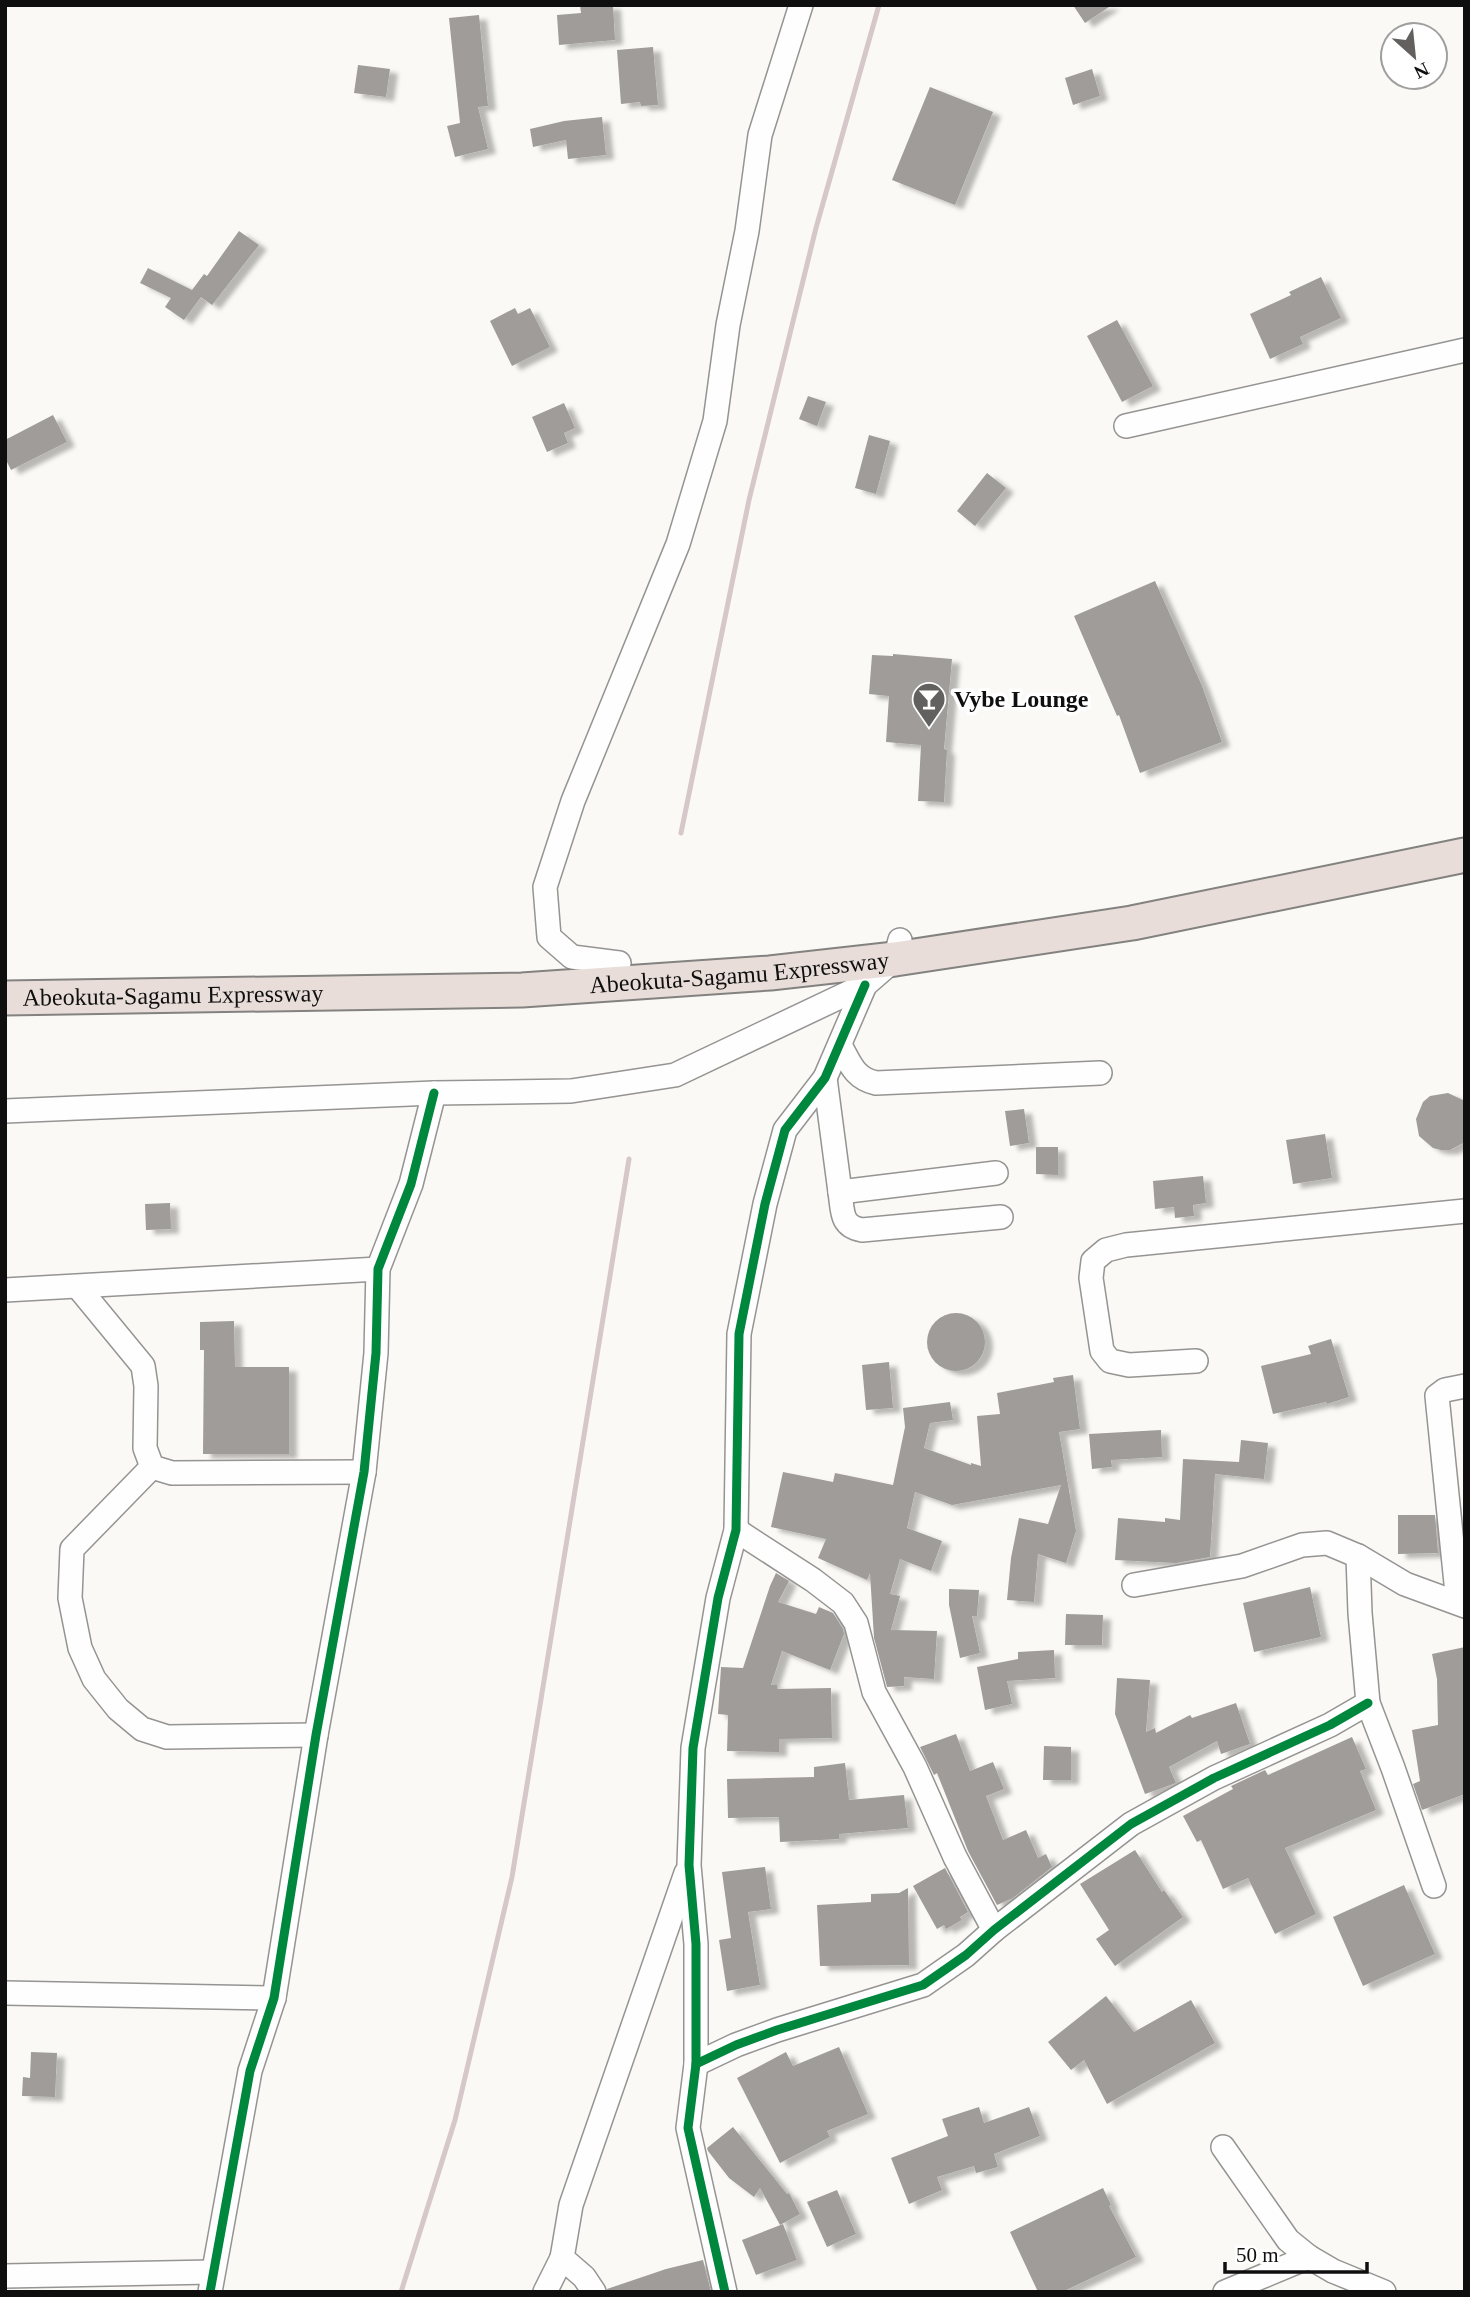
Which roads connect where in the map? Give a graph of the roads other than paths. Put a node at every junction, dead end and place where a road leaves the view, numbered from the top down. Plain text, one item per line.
1 (802, 5) edge
2 (1465, 350) edge
3 (1126, 426) dead end
4 (1465, 836) edge
5 (1465, 855) edge
6 (898, 949) junction
7 (619, 963) junction
8 (5, 977) edge
9 (865, 985) junction
10 (5, 998) edge
11 (840, 1045) junction
12 (1100, 1073) dead end
13 (825, 1078) junction
14 (434, 1093) junction
15 (5, 1111) edge
16 (996, 1173) dead end
17 (841, 1192) junction
18 (1465, 1211) edge
19 (1000, 1217) dead end
20 (378, 1269) junction
21 (78, 1286) junction
22 (5, 1290) edge
23 (1196, 1361) dead end
24 (1465, 1386) edge
25 (152, 1467) junction
26 (364, 1472) junction
27 (736, 1530) junction
28 (1358, 1556) junction
29 (1135, 1585) dead end
30 (1461, 1604) edge
31 (1368, 1703) junction
32 (316, 1735) junction
33 (689, 1865) junction
34 (1434, 1886) dead end
35 (994, 1930) junction
36 (5, 1993) edge
37 (274, 1998) junction
38 (696, 2064) junction
39 (1223, 2147) dead end
40 (1309, 2257) junction
41 (562, 2259) junction
42 (5, 2276) edge
43 (211, 2282) edge
44 (545, 2292) edge
45 (594, 2292) edge
46 (725, 2292) edge
47 (1225, 2292) edge
48 (1384, 2292) edge

1 - 7 street
2 - 3 street
4 - 6 highway, Abeokuta-Sagamu Expressway
5 - 6 highway, Abeokuta-Sagamu Expressway
6 - 7 highway, Abeokuta-Sagamu Expressway
6 - 9 street
6 - 10 highway, Abeokuta-Sagamu Expressway
7 - 8 highway, Abeokuta-Sagamu Expressway
9 - 11 street
9 - 14 street
11 - 12 street
11 - 13 street
13 - 17 street
13 - 27 street
14 - 15 street
14 - 20 street
16 - 17 street
17 - 19 street
18 - 23 street
20 - 21 street
20 - 26 street
21 - 22 street
21 - 25 street
24 - 30 street
25 - 26 street
25 - 32 street
26 - 32 street
27 - 33 street
27 - 35 street
28 - 29 street
28 - 30 street
28 - 31 street
31 - 34 street
31 - 35 street
32 - 37 street
33 - 38 street
33 - 41 street
35 - 38 street
36 - 37 street
37 - 43 street
38 - 46 street
39 - 40 street
40 - 47 street
40 - 48 street
41 - 44 street
41 - 45 street
42 - 43 street

